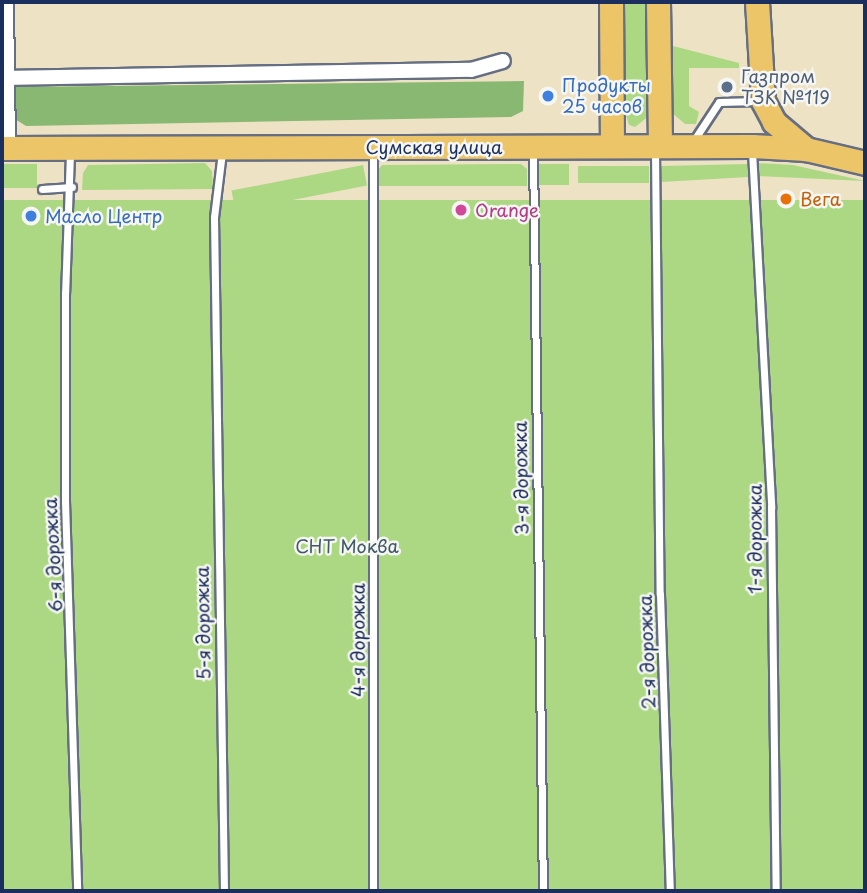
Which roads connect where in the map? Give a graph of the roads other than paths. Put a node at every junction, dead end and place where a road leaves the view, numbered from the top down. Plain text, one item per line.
1 (6, 2) edge
2 (611, 2) edge
3 (658, 2) edge
4 (758, 4) edge
5 (503, 61) dead end
6 (4, 78) edge
7 (763, 101) junction
8 (612, 146) junction
9 (683, 146) junction
10 (752, 146) junction
11 (533, 147) junction
12 (658, 147) junction
13 (5, 148) edge
14 (70, 148) junction
15 (222, 148) junction
16 (373, 148) junction
17 (806, 149) junction
18 (865, 163) edge
19 (72, 187) junction
20 (42, 188) dead end
21 (77, 891) edge
22 (224, 891) edge
23 (373, 891) edge
24 (543, 891) edge
25 (670, 891) edge
26 (776, 891) edge

1 - 6 street
2 - 8 main road
3 - 12 main road
4 - 7 main road
5 - 6 street
6 - 13 street
7 - 9 lane
7 - 17 main road
8 - 11 main road, Сумская улица
8 - 12 main road, Сумская улица
9 - 10 main road, Сумская улица
9 - 12 main road, Сумская улица
10 - 17 main road, Сумская улица
10 - 26 lane, 1-я дорожка
11 - 16 main road, Сумская улица
11 - 24 lane, 3-я дорожка
12 - 25 lane, 2-я дорожка
13 - 14 main road, Сумская улица
14 - 15 main road, Сумская улица
14 - 19 lane, 6-я дорожка
15 - 16 main road, Сумская улица
15 - 22 lane, 5-я дорожка
16 - 23 lane, 4-я дорожка
17 - 18 main road, Сумская улица
19 - 20 lane
19 - 21 lane, 6-я дорожка

